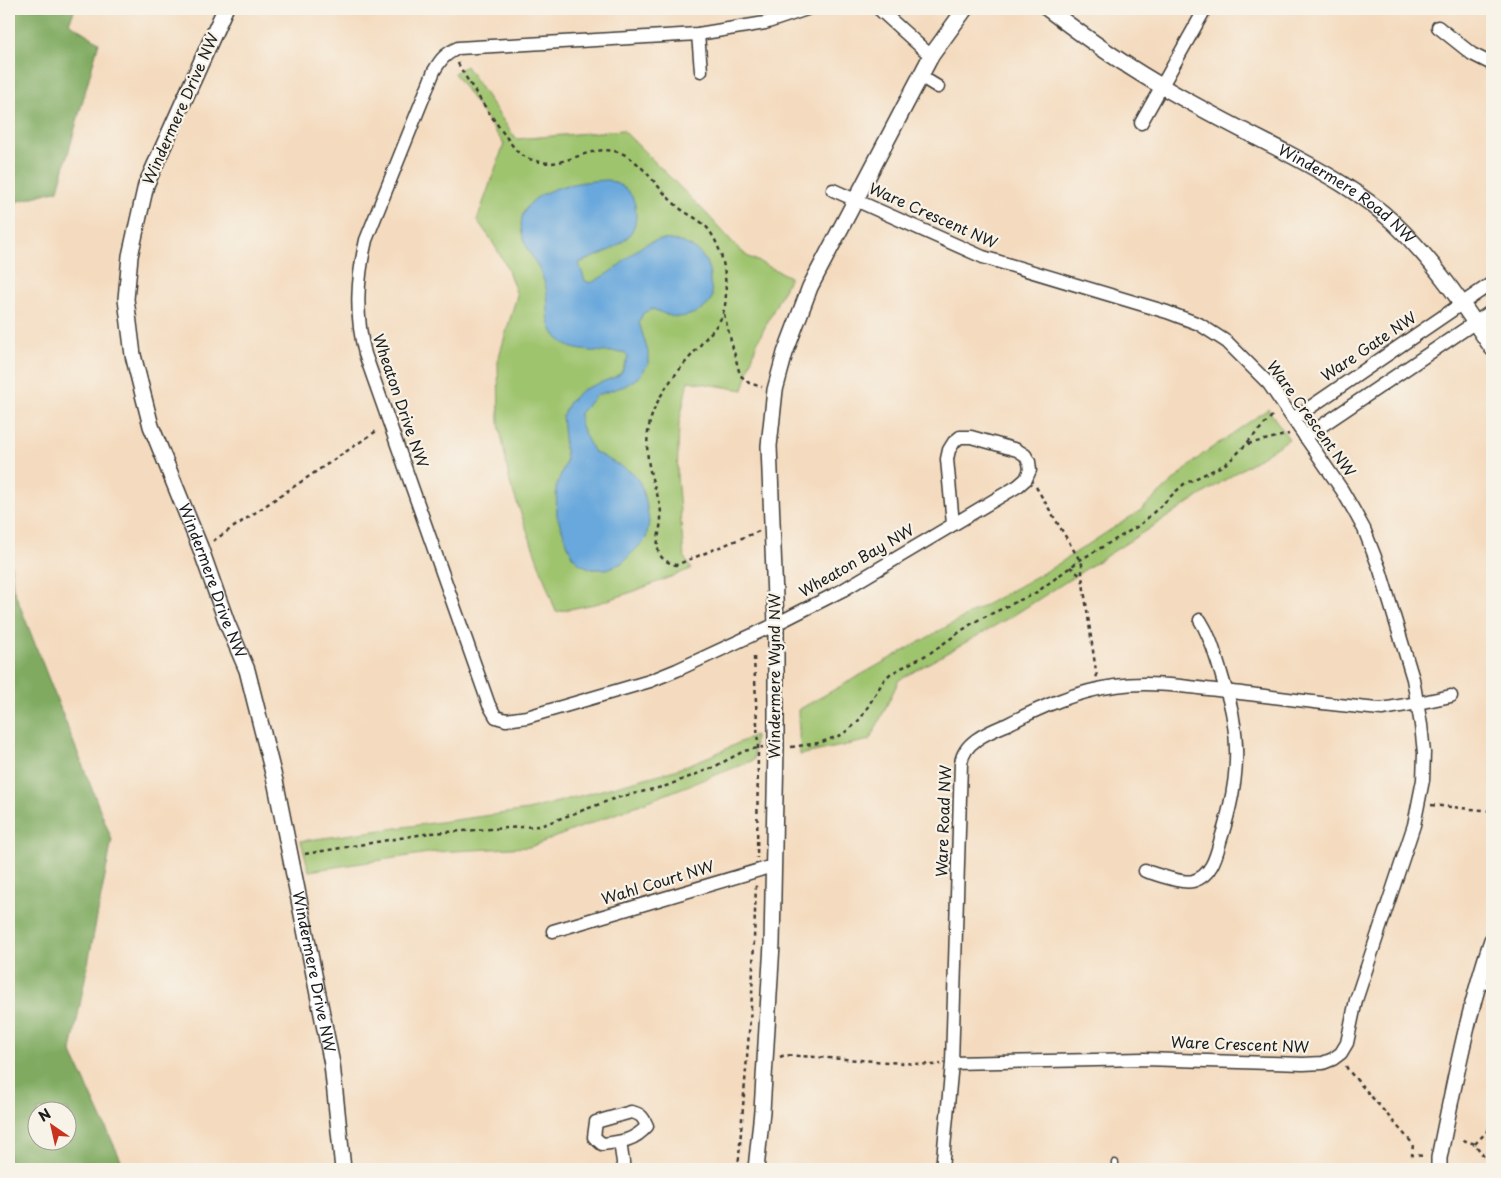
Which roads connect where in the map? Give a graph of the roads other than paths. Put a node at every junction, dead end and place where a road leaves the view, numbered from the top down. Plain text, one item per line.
1 (225, 9) edge
2 (807, 9) edge
3 (879, 9) edge
4 (965, 9) edge
5 (1048, 9) edge
6 (1204, 9) edge
7 (1438, 27) dead end
8 (698, 34) junction
9 (931, 56) junction
10 (1492, 64) edge
11 (701, 71) dead end
12 (920, 76) junction
13 (1161, 86) junction
14 (938, 87) dead end
15 (1141, 123) dead end
16 (833, 190) dead end
17 (855, 199) junction
18 (1492, 283) edge
19 (1463, 303) junction
20 (1492, 311) edge
21 (1476, 322) junction
22 (1492, 348) edge
23 (1293, 419) junction
24 (1303, 434) junction
25 (953, 524) junction
26 (1200, 620) dead end
27 (776, 624) junction
28 (1226, 692) junction
29 (1451, 696) dead end
30 (1418, 703) junction
31 (773, 866) junction
32 (1145, 871) dead end
33 (553, 931) dead end
34 (1492, 940) edge
35 (1485, 986) edge
36 (952, 1063) junction
37 (620, 1142) dead end
38 (1439, 1163) edge
39 (343, 1169) edge
40 (623, 1169) edge
41 (756, 1169) edge
42 (942, 1169) edge

1 - 39 street, Windermere Drive NW
2 - 8 street
3 - 9 street
4 - 9 street, Windermere Wynd NW
5 - 13 street, Windermere Road NW
6 - 13 street
7 - 10 street
8 - 11 street
8 - 27 street, Wheaton Drive NW
9 - 12 street, Windermere Wynd NW
12 - 14 street
12 - 17 street, Windermere Wynd NW
13 - 15 street
13 - 19 street, Windermere Road NW
16 - 17 street
17 - 23 street, Ware Crescent NW
17 - 27 street, Windermere Wynd NW
18 - 19 street, Ware Gate NW
19 - 21 street, Windermere Road NW
19 - 23 street, Ware Gate NW
20 - 21 street
21 - 22 street, Windermere Road NW
21 - 24 street
23 - 24 street, Ware Crescent NW
24 - 30 street, Ware Crescent NW
25 - 25 street, Wheaton Bay NW
25 - 27 street, Wheaton Bay NW
26 - 28 street
27 - 31 street, Windermere Wynd NW
28 - 30 street, Ware Road NW
28 - 32 street
28 - 36 street, Ware Road NW
29 - 30 street
30 - 36 street, Ware Crescent NW
31 - 33 street, Wahl Court NW
31 - 41 street, Windermere Wynd NW
34 - 35 street
35 - 38 street
36 - 42 street, Ware Road NW
37 - 40 street

